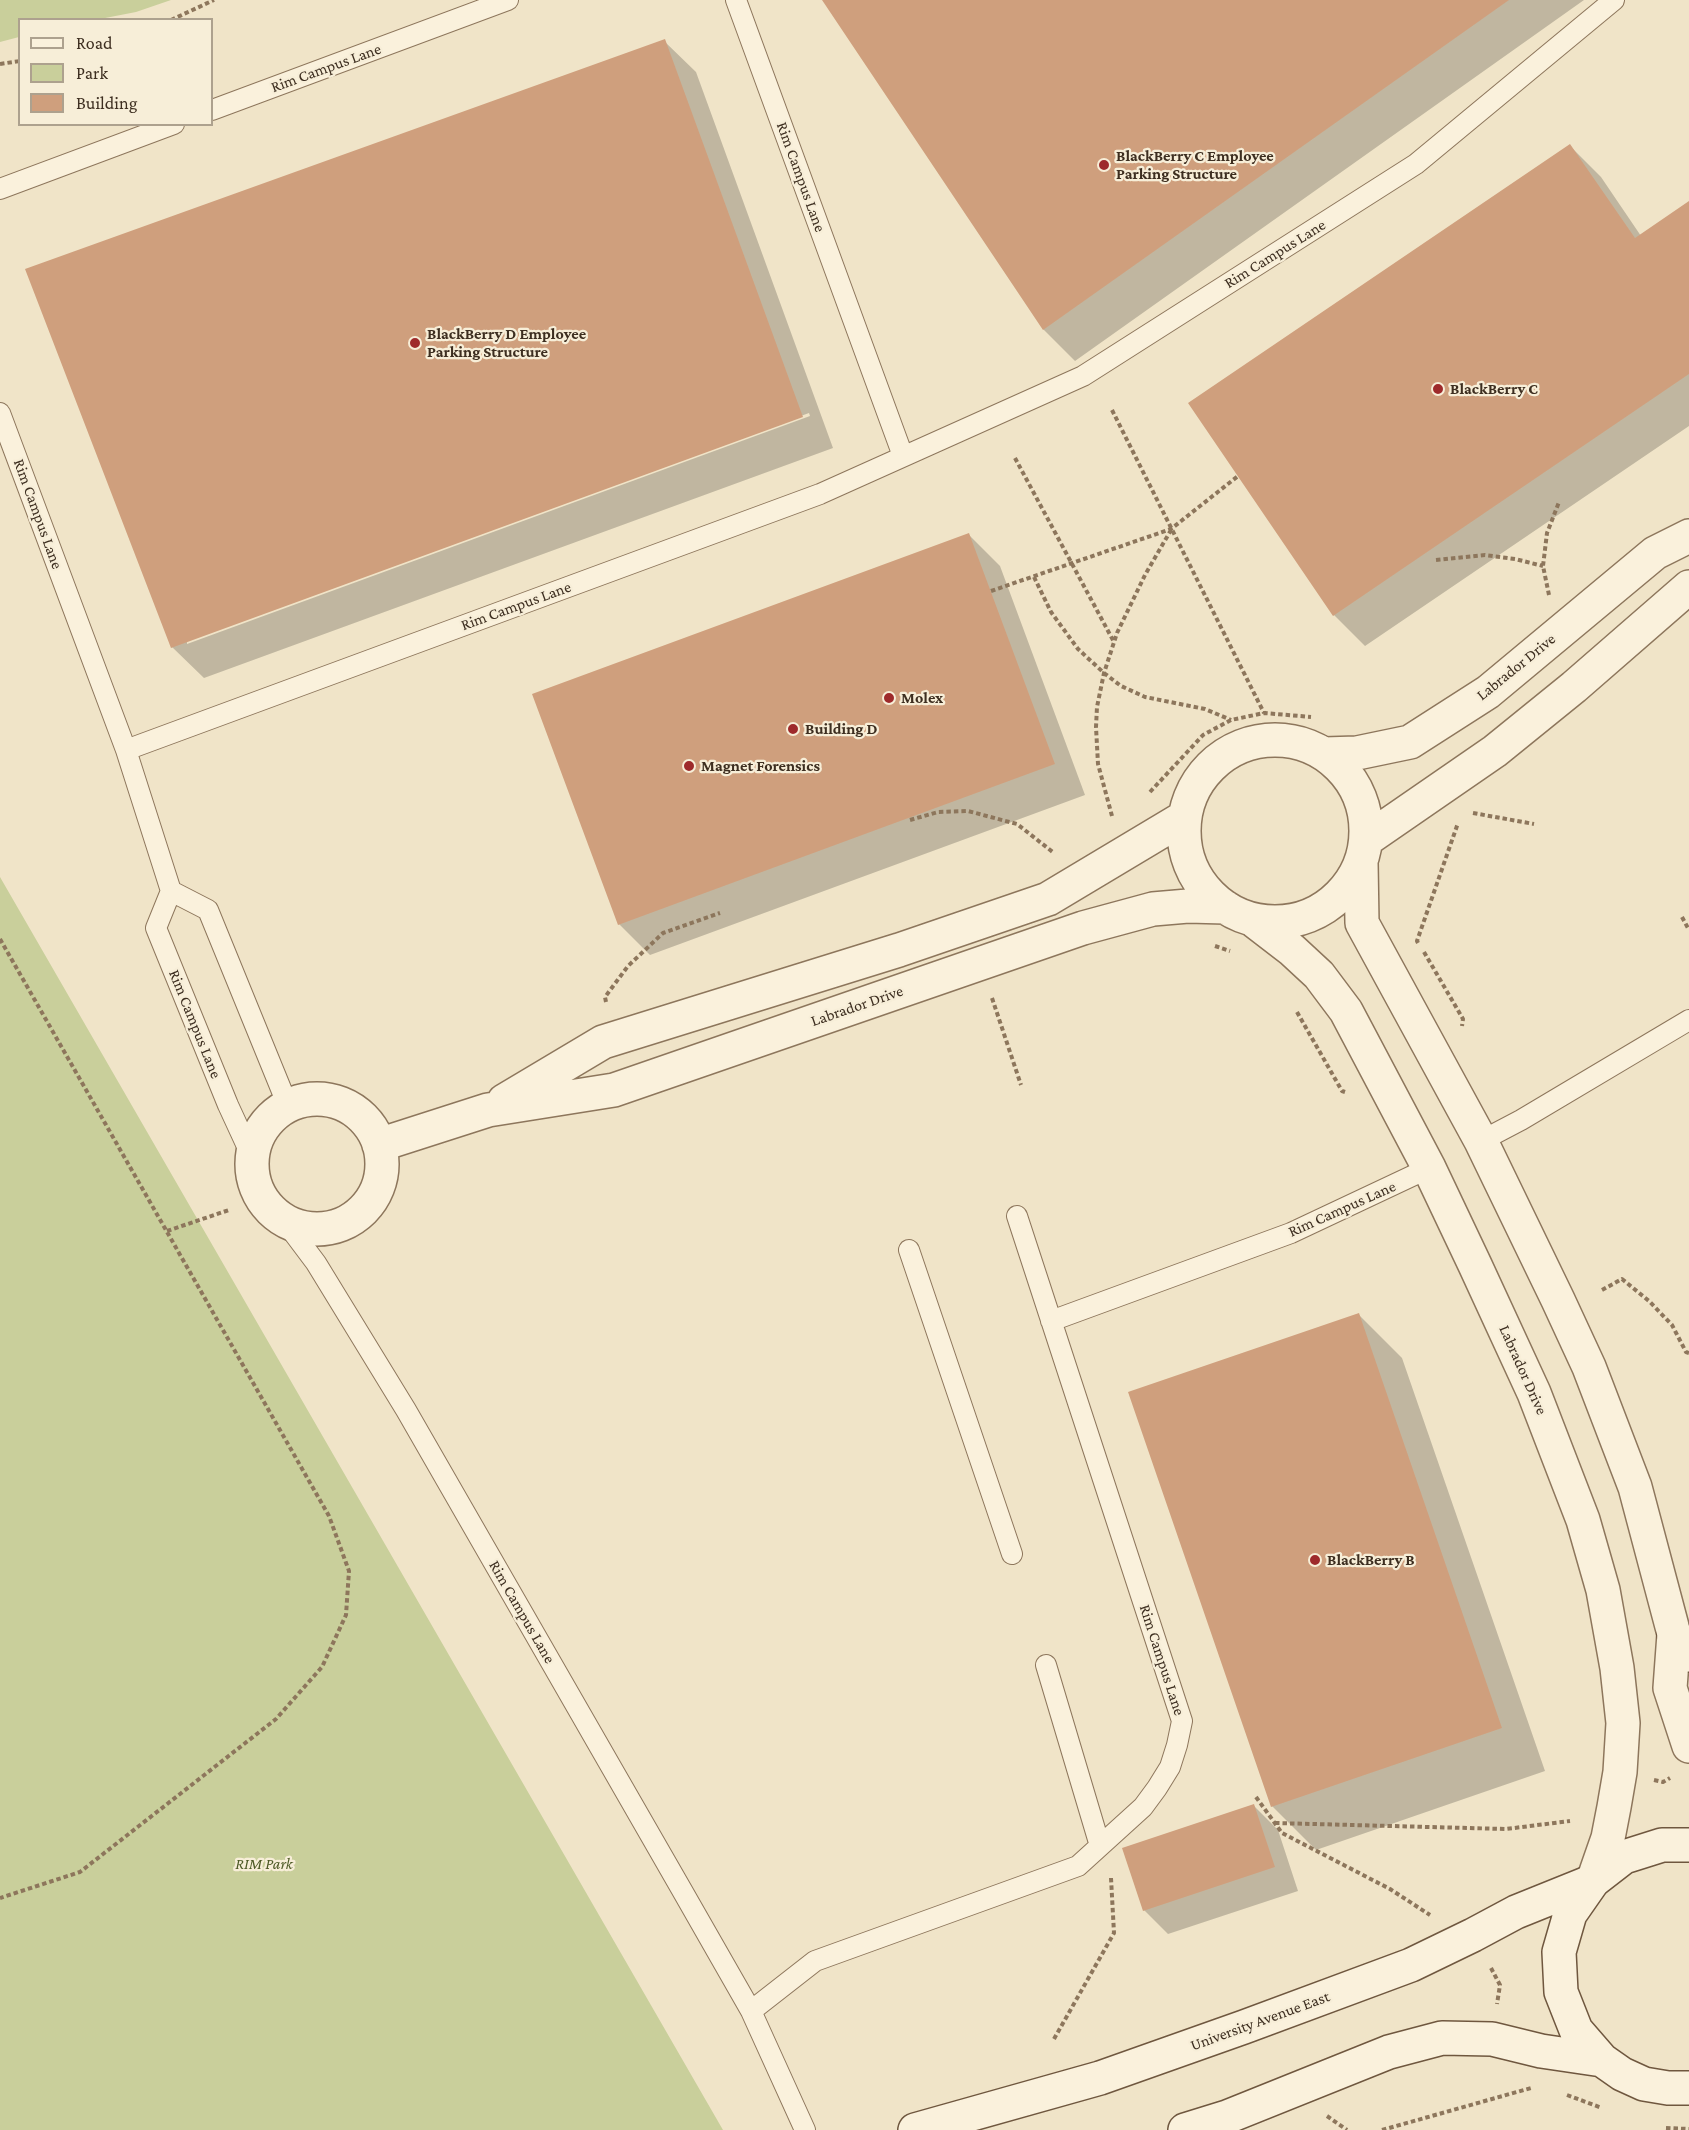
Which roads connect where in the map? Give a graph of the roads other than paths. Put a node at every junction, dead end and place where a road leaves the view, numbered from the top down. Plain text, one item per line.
1 (508, 0) edge
2 (736, 0) edge
3 (1614, 0) edge
4 (213, 110) edge
5 (169, 126) edge
6 (0, 189) edge
7 (0, 413) edge
8 (903, 456) junction
9 (1689, 536) edge
10 (1689, 587) edge
11 (126, 750) junction
12 (1324, 754) junction
13 (1185, 817) junction
14 (1364, 851) junction
15 (171, 891) junction
16 (1239, 913) junction
17 (1689, 1020) edge
18 (288, 1106) junction
19 (488, 1110) junction
20 (1481, 1141) junction
21 (379, 1145) junction
22 (252, 1157) junction
23 (1429, 1168) junction
24 (1017, 1216) dead end
25 (283, 1219) junction
26 (909, 1250) dead end
27 (1051, 1322) junction
28 (1012, 1554) dead end
29 (1682, 1644) edge
30 (1046, 1665) dead end
31 (1689, 1746) edge
32 (1689, 1845) edge
33 (1100, 1846) junction
34 (1593, 1881) junction
35 (752, 2011) junction
36 (1602, 2060) junction
37 (1689, 2088) edge
38 (805, 2130) edge
39 (915, 2130) edge
40 (1185, 2130) edge

1 - 4 lane, Rim Campus Lane
2 - 8 lane, Rim Campus Lane
3 - 8 lane, Rim Campus Lane
5 - 6 lane
7 - 11 lane, Rim Campus Lane
8 - 11 lane, Rim Campus Lane
9 - 12 street, Labrador Drive
10 - 14 street
11 - 15 lane, Rim Campus Lane
12 - 13 street
12 - 14 street
13 - 16 street
13 - 19 street, Labrador Drive
14 - 16 street
14 - 20 street
15 - 18 lane
15 - 22 lane, Rim Campus Lane
16 - 19 street, Labrador Drive
16 - 23 street, Labrador Drive
17 - 20 lane
18 - 21 street
18 - 22 street
19 - 21 street, Labrador Drive
20 - 29 street
21 - 25 street
22 - 25 street
23 - 27 lane, Rim Campus Lane
23 - 34 street, Labrador Drive
24 - 27 lane, Rim Campus Lane
25 - 35 lane, Rim Campus Lane
26 - 28 lane
27 - 33 lane, Rim Campus Lane
29 - 31 street
30 - 33 lane
32 - 34 street
33 - 35 lane, Rim Campus Lane
34 - 36 street
34 - 39 street, University Avenue East
35 - 38 lane, Rim Campus Lane
36 - 37 street
36 - 40 street

